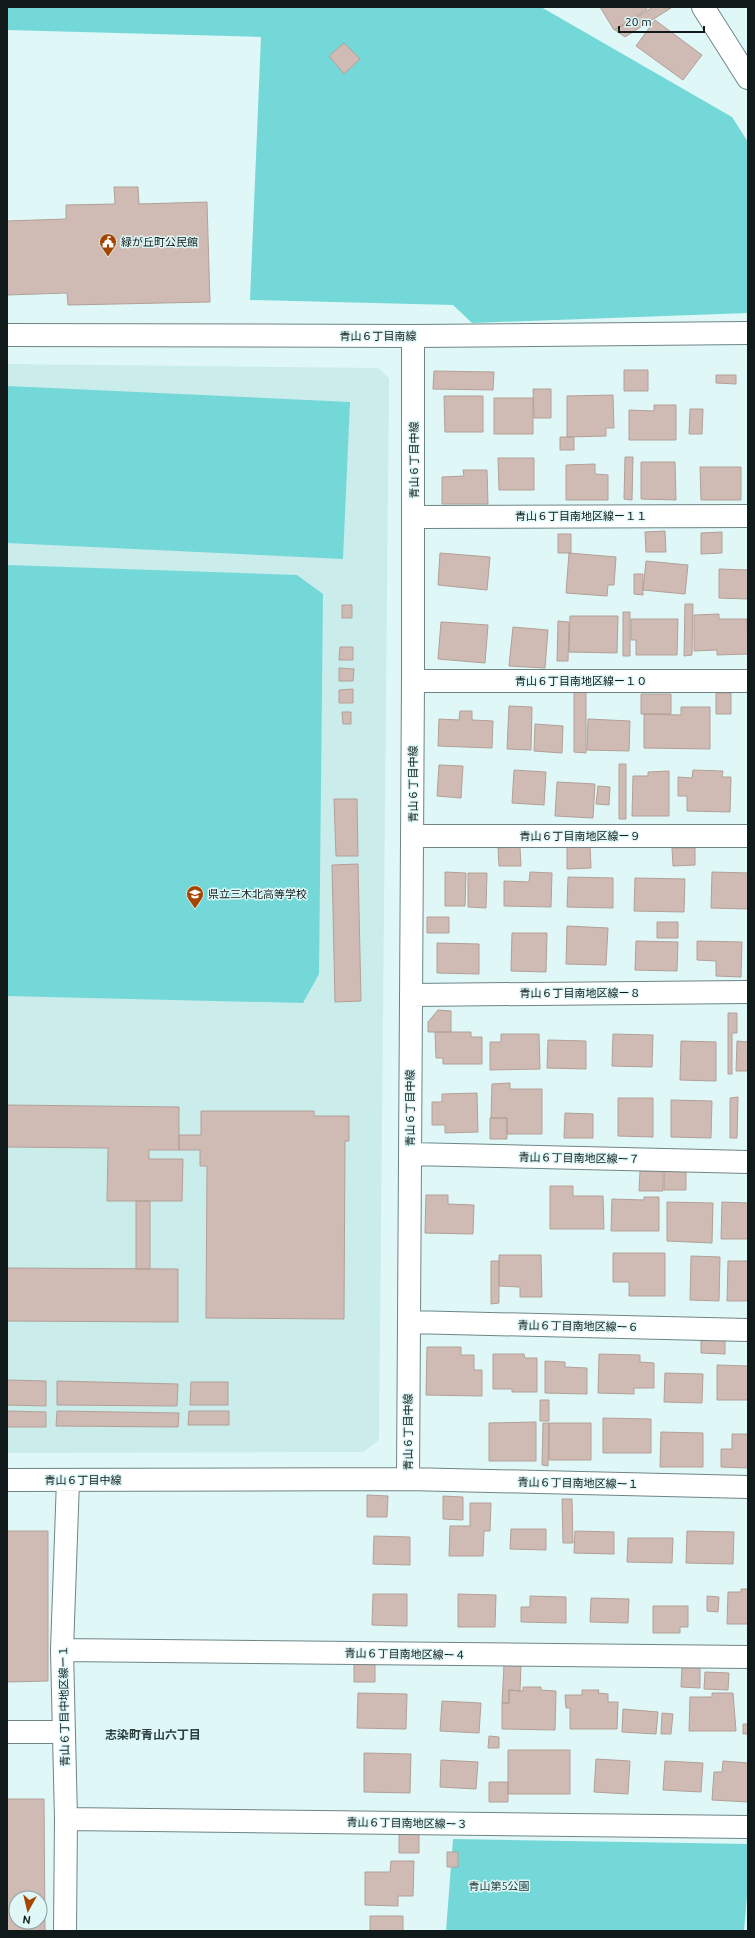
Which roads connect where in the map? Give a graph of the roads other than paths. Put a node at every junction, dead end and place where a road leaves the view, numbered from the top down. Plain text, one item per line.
1 (703, 7) edge
2 (748, 78) edge
3 (748, 333) edge
4 (7, 335) edge
5 (413, 336) junction
6 (748, 516) edge
7 (414, 517) junction
8 (413, 681) junction
9 (748, 681) edge
10 (412, 836) junction
11 (748, 836) edge
12 (748, 992) edge
13 (411, 995) junction
14 (410, 1154) junction
15 (748, 1162) edge
16 (409, 1322) junction
17 (748, 1330) edge
18 (408, 1479) junction
19 (7, 1480) edge
20 (68, 1480) junction
21 (748, 1487) edge
22 (62, 1650) junction
23 (748, 1657) edge
24 (7, 1732) edge
25 (64, 1732) junction
26 (66, 1819) junction
27 (748, 1827) edge
28 (65, 1931) edge

1 - 2 street
3 - 5 street, 青山６丁目南線
4 - 5 street, 青山６丁目南線
5 - 7 street, 青山６丁目中線
6 - 7 street, 青山６丁目南地区線ー１１
7 - 8 street, 青山６丁目中線
8 - 9 street, 青山６丁目南地区線ー１０
8 - 10 street, 青山６丁目中線
10 - 11 street, 青山６丁目南地区線ー９
10 - 13 street, 青山６丁目中線
12 - 13 street, 青山６丁目南地区線ー８
13 - 14 street, 青山６丁目中線
14 - 15 street, 青山６丁目南地区線ー７
14 - 16 street, 青山６丁目中線
16 - 17 street, 青山６丁目南地区線ー６
16 - 18 street, 青山６丁目中線
18 - 20 street, 青山６丁目中線
18 - 21 street, 青山６丁目南地区線ー１
19 - 20 street, 青山６丁目中線
20 - 22 street, 青山６丁目中地区線ー１
22 - 23 street, 青山６丁目南地区線ー４
22 - 25 street, 青山６丁目中地区線ー１
24 - 25 street
25 - 26 street, 青山６丁目中地区線ー１
26 - 27 street, 青山６丁目南地区線ー３
26 - 28 street, 青山６丁目中地区線ー１

